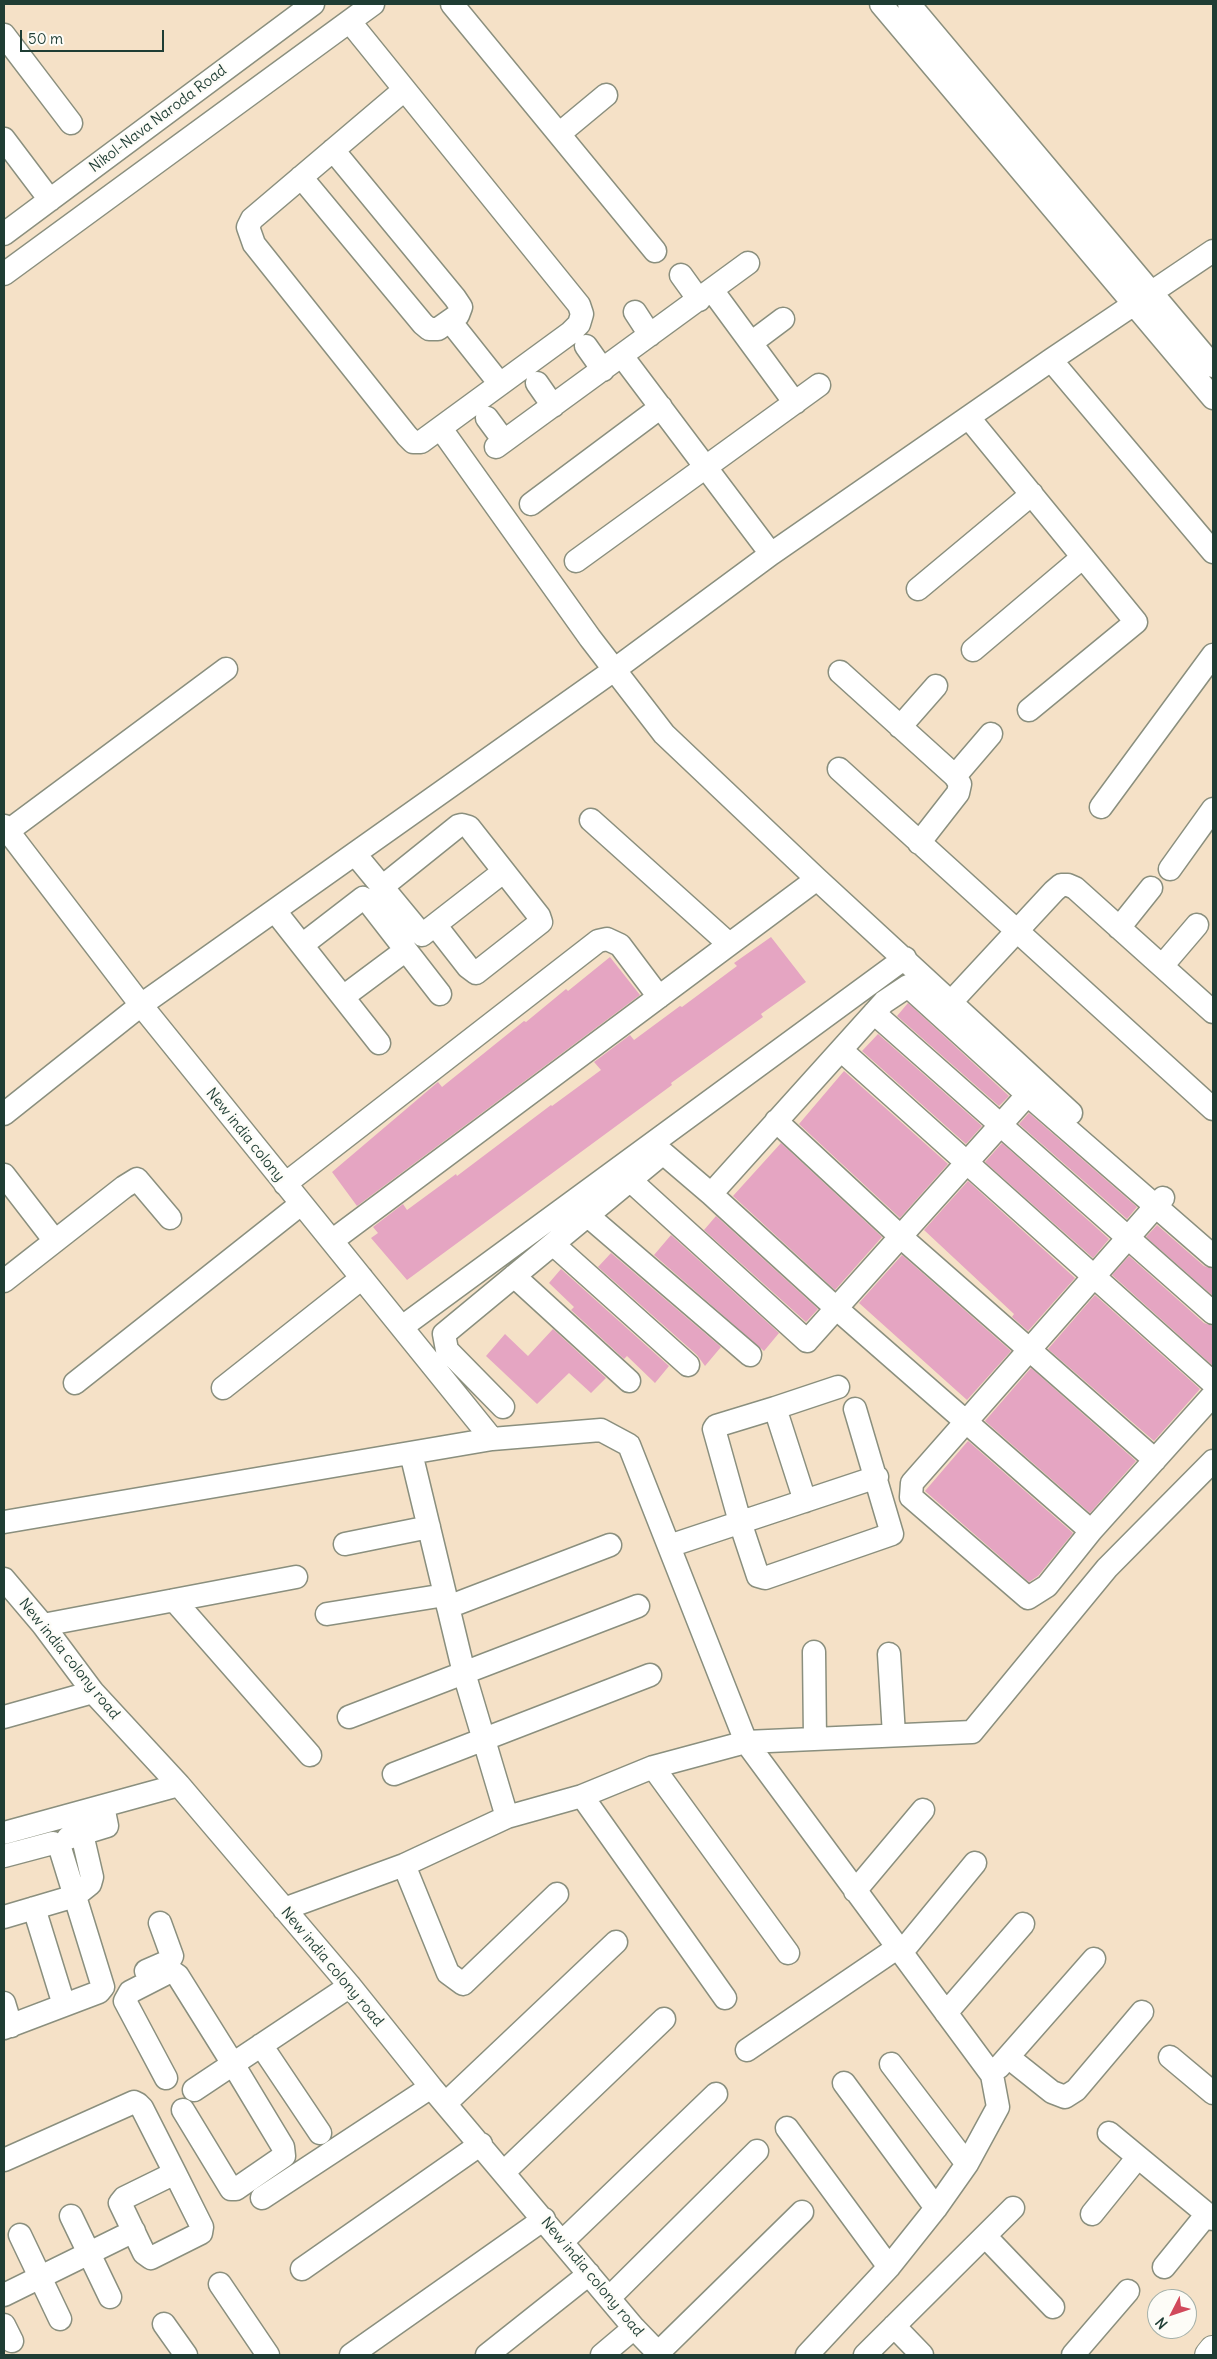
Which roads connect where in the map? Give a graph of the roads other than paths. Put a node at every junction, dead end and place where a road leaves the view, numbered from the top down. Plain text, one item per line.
1 (373, 4) edge
2 (452, 4) edge
3 (881, 4) edge
4 (909, 4) edge
5 (308, 5) edge
6 (350, 22) junction
7 (6, 42) edge
8 (404, 90) junction
9 (606, 95) dead end
10 (71, 123) dead end
11 (559, 134) junction
12 (4, 139) edge
13 (333, 150) junction
14 (302, 177) junction
15 (50, 200) junction
16 (4, 234) edge
17 (655, 251) dead end
18 (1213, 251) edge
19 (748, 263) dead end
20 (4, 274) edge
21 (681, 275) dead end
22 (706, 295) junction
23 (1142, 298) junction
24 (635, 312) dead end
25 (783, 319) dead end
26 (450, 321) junction
27 (650, 335) junction
28 (751, 343) junction
29 (586, 346) dead end
30 (622, 356) junction
31 (1051, 360) junction
32 (1213, 366) edge
33 (603, 370) junction
34 (537, 383) dead end
35 (500, 384) junction
36 (818, 385) dead end
37 (1213, 398) edge
38 (795, 403) junction
39 (553, 406) junction
40 (661, 407) junction
41 (487, 418) dead end
42 (969, 418) junction
43 (444, 433) dead end
44 (707, 468) junction
45 (1032, 494) junction
46 (531, 504) dead end
47 (1213, 552) edge
48 (771, 554) junction
49 (1083, 557) junction
50 (576, 560) dead end
51 (918, 589) dead end
52 (973, 650) dead end
53 (1211, 662) edge
54 (226, 669) dead end
55 (614, 670) junction
56 (840, 672) dead end
57 (936, 686) dead end
58 (1029, 710) dead end
59 (900, 726) junction
60 (990, 734) dead end
61 (839, 769) dead end
62 (955, 776) junction
63 (1101, 807) dead end
64 (1213, 809) edge
65 (591, 820) dead end
66 (6, 829) edge
67 (919, 843) junction
68 (355, 854) junction
69 (1170, 869) dead end
70 (504, 872) junction
71 (817, 879) junction
72 (382, 887) junction
73 (1151, 888) dead end
74 (275, 911) junction
75 (1197, 925) dead end
76 (436, 926) junction
77 (1119, 928) junction
78 (1018, 931) junction
79 (728, 944) junction
80 (302, 945) junction
81 (406, 950) junction
82 (905, 958) junction
83 (1162, 966) junction
84 (440, 994) dead end
85 (343, 997) junction
86 (660, 997) junction
87 (952, 1002) junction
88 (141, 1005) junction
89 (1211, 1007) edge
90 (874, 1013) junction
91 (379, 1043) dead end
92 (841, 1050) junction
93 (1034, 1089) junction
94 (1213, 1109) edge
95 (4, 1114) edge
96 (776, 1122) junction
97 (1002, 1124) junction
98 (967, 1163) junction
99 (4, 1175) edge
100 (631, 1181) junction
101 (285, 1184) junction
102 (711, 1194) junction
103 (1160, 1202) junction
104 (301, 1204) junction
105 (587, 1215) junction
106 (170, 1218) dead end
107 (901, 1237) junction
108 (1127, 1239) junction
109 (333, 1240) junction
110 (55, 1241) junction
111 (553, 1244) junction
112 (1213, 1244) edge
113 (1213, 1256) edge
114 (514, 1276) junction
115 (1093, 1277) junction
116 (362, 1278) junction
117 (4, 1282) edge
118 (837, 1309) junction
119 (1213, 1313) edge
120 (402, 1326) junction
121 (1029, 1350) junction
122 (750, 1356) dead end
123 (688, 1365) dead end
124 (629, 1382) dead end
125 (1213, 1383) edge
126 (75, 1384) dead end
127 (838, 1387) dead end
128 (223, 1388) dead end
129 (1213, 1395) edge
130 (503, 1407) dead end
131 (775, 1408) junction
132 (855, 1409) dead end
133 (965, 1422) junction
134 (492, 1439) junction
135 (411, 1452) junction
136 (1155, 1460) junction
137 (1213, 1461) edge
138 (877, 1477) junction
139 (805, 1501) junction
140 (4, 1522) edge
141 (740, 1522) junction
142 (429, 1528) junction
143 (1091, 1531) junction
144 (345, 1544) dead end
145 (610, 1545) dead end
146 (669, 1546) junction
147 (296, 1576) dead end
148 (4, 1579) edge
149 (174, 1600) junction
150 (447, 1601) junction
151 (638, 1606) dead end
152 (327, 1614) dead end
153 (43, 1625) junction
154 (814, 1652) dead end
155 (889, 1654) dead end
156 (464, 1673) junction
157 (650, 1675) dead end
158 (93, 1692) junction
159 (4, 1717) edge
160 (349, 1717) dead end
161 (894, 1735) junction
162 (484, 1739) junction
163 (815, 1739) junction
164 (746, 1742) junction
165 (310, 1755) dead end
166 (653, 1767) junction
167 (394, 1774) dead end
168 (179, 1785) junction
169 (582, 1796) junction
170 (103, 1806) junction
171 (923, 1810) dead end
172 (507, 1817) junction
173 (4, 1833) edge
174 (4, 1856) edge
175 (975, 1863) dead end
176 (404, 1865) junction
177 (855, 1891) junction
178 (557, 1894) dead end
179 (75, 1896) junction
180 (34, 1908) junction
181 (284, 1909) junction
182 (4, 1917) edge
183 (160, 1923) dead end
184 (1023, 1924) dead end
185 (616, 1942) dead end
186 (899, 1950) junction
187 (788, 1953) dead end
188 (1094, 1959) dead end
189 (350, 1986) junction
190 (102, 1990) junction
191 (725, 1998) dead end
192 (4, 2003) edge
193 (64, 2006) junction
194 (1142, 2012) dead end
195 (946, 2013) junction
196 (664, 2018) dead end
197 (7, 2027) edge
198 (261, 2045) junction
199 (747, 2050) dead end
200 (1008, 2057) junction
201 (1170, 2057) dead end
202 (233, 2064) junction
203 (891, 2064) dead end
204 (992, 2076) junction
205 (166, 2078) dead end
206 (844, 2083) dead end
207 (194, 2090) dead end
208 (1213, 2093) edge
209 (716, 2094) dead end
210 (438, 2095) junction
211 (183, 2110) dead end
212 (787, 2128) dead end
213 (320, 2133) dead end
214 (1109, 2133) dead end
215 (481, 2144) junction
216 (757, 2151) dead end
217 (1138, 2157) junction
218 (4, 2160) edge
219 (967, 2164) junction
220 (504, 2172) junction
221 (175, 2173) junction
222 (262, 2198) dead end
223 (936, 2208) junction
224 (1013, 2208) dead end
225 (802, 2212) dead end
226 (1092, 2214) dead end
227 (71, 2216) dead end
228 (1210, 2216) edge
229 (544, 2219) junction
230 (134, 2232) junction
231 (20, 2236) dead end
232 (985, 2236) junction
233 (563, 2241) junction
234 (89, 2254) junction
235 (889, 2267) junction
236 (1164, 2267) dead end
237 (302, 2269) dead end
238 (589, 2274) junction
239 (40, 2277) junction
240 (220, 2284) dead end
241 (1128, 2290) dead end
242 (4, 2295) edge
243 (110, 2297) dead end
244 (610, 2297) junction
245 (1053, 2307) dead end
246 (60, 2320) dead end
247 (164, 2324) dead end
248 (894, 2326) junction
249 (634, 2328) junction
250 (1213, 2350) edge
251 (659, 2354) edge
252 (186, 2355) edge
253 (268, 2355) edge
254 (351, 2355) edge
255 (487, 2355) edge
256 (602, 2355) edge
257 (807, 2355) edge
258 (865, 2355) edge
259 (922, 2355) edge
260 (1073, 2355) edge
261 (1209, 2355) edge

1 - 6 street
2 - 11 street
3 - 23 street
4 - 23 street
5 - 15 street, Nikol-Nava Naroda Road
6 - 8 street
6 - 20 street
7 - 10 street
8 - 13 street
8 - 35 street
9 - 11 street
11 - 17 street
12 - 15 street
13 - 14 street
13 - 26 street
14 - 26 street
14 - 35 street
15 - 16 street, Nikol-Nava Naroda Road
18 - 23 street
19 - 22 street
21 - 22 street
22 - 27 street
22 - 28 street
23 - 31 street
23 - 32 street
23 - 37 street
24 - 27 street
25 - 28 street
26 - 35 street
27 - 30 street
28 - 38 street
29 - 33 street
30 - 33 street
30 - 40 street
31 - 42 street
31 - 47 street
33 - 39 street
34 - 39 street
36 - 38 street
38 - 44 street
39 - 41 street
40 - 44 street
40 - 46 street
42 - 45 street
42 - 48 street
43 - 55 street
44 - 48 street
44 - 50 street
45 - 49 street
45 - 51 street
48 - 55 street
49 - 52 street
49 - 58 street
53 - 63 street
54 - 66 street
55 - 68 street
55 - 71 street
56 - 59 street
57 - 59 street
59 - 62 street
60 - 62 street
61 - 67 street
62 - 67 street
64 - 69 street
65 - 79 street
66 - 88 street, New india colony
67 - 78 street
68 - 72 street
68 - 74 street
70 - 72 street
70 - 76 street
70 - 76 street
71 - 79 street
71 - 82 street
72 - 76 street
73 - 77 street
74 - 80 street
74 - 88 street
75 - 83 street
77 - 78 street
77 - 83 street
78 - 87 street
78 - 94 street
79 - 86 street
80 - 81 street
80 - 85 street
81 - 84 street
81 - 85 street
82 - 87 street
82 - 120 street
83 - 89 street
85 - 91 street
86 - 101 street
86 - 109 street
87 - 93 street
88 - 95 street
88 - 101 street, New india colony
90 - 92 street
90 - 93 street
90 - 97 street
92 - 96 street
92 - 98 street
93 - 97 street
93 - 103 street
96 - 102 street
96 - 107 street
97 - 98 street
97 - 108 street
98 - 107 street
98 - 115 street
99 - 110 street
100 - 102 street
100 - 105 street
100 - 118 street
101 - 104 street, New india colony
102 - 118 street
103 - 108 street
103 - 112 street
103 - 113 street
104 - 109 street, New india colony
104 - 126 street
105 - 111 street
105 - 122 street
106 - 110 street
107 - 118 street
107 - 121 street
108 - 115 street
108 - 119 street
109 - 116 street, New india colony
110 - 117 street
111 - 114 street
111 - 123 street
114 - 124 street
114 - 130 street
115 - 121 street
115 - 125 street
116 - 120 street, New india colony
116 - 128 street
118 - 133 street
120 - 134 street, New india colony
121 - 133 street
121 - 136 street
127 - 131 street
129 - 136 street
131 - 139 street
131 - 141 street
132 - 138 street
133 - 143 street
133 - 143 street
134 - 135 street
134 - 146 street
135 - 140 street
135 - 142 street
136 - 143 street
137 - 161 street
138 - 139 street
138 - 141 street
139 - 141 street
141 - 146 street
142 - 144 street
142 - 150 street
145 - 150 street
146 - 164 street
147 - 149 street
148 - 153 street, New india colony road
149 - 153 street
149 - 165 street
150 - 152 street
150 - 156 street
151 - 156 street
153 - 158 street, New india colony road
154 - 163 street
155 - 161 street
156 - 160 street
156 - 162 street
157 - 162 street
158 - 159 street
158 - 168 street, New india colony road
161 - 163 street
162 - 167 street
162 - 172 street
163 - 164 street
164 - 166 street
164 - 177 street
166 - 169 street
166 - 187 street
168 - 170 street
168 - 181 street, New india colony road
169 - 172 street
169 - 191 street
170 - 173 street
170 - 179 street
171 - 177 street
172 - 176 street
174 - 179 street
175 - 186 street
176 - 178 street
176 - 181 street
177 - 186 street
179 - 180 street
179 - 190 street
180 - 182 street
180 - 193 street
181 - 189 street, New india colony road
183 - 190 street
184 - 195 street
185 - 210 street
186 - 195 street
186 - 199 street
188 - 200 street
189 - 198 street
189 - 210 street, New india colony road
190 - 193 street
192 - 197 street
193 - 197 street
194 - 200 street
195 - 204 street
196 - 220 street
198 - 202 street
198 - 213 street
200 - 204 street
201 - 208 street
202 - 205 street
202 - 207 street
202 - 211 street
203 - 219 street
204 - 219 street
206 - 223 street
209 - 233 street
210 - 215 street, New india colony road
210 - 222 street
212 - 235 street
214 - 217 street
215 - 220 street, New india colony road
215 - 237 street
216 - 244 street
217 - 226 street
217 - 228 street
218 - 221 street
219 - 223 street
220 - 229 street, New india colony road
221 - 230 street
221 - 230 street
223 - 235 street
224 - 232 street
225 - 251 street
227 - 234 street
228 - 236 street
229 - 233 street, New india colony road
229 - 254 street
230 - 234 street
231 - 239 street
232 - 245 street
232 - 248 street
233 - 238 street, New india colony road
234 - 239 street
234 - 243 street
235 - 257 street
238 - 244 street, New india colony road
238 - 255 street
239 - 242 street
239 - 246 street
240 - 253 street
241 - 260 street
244 - 249 street, New india colony road
247 - 252 street
248 - 258 street
248 - 259 street
249 - 251 street, New india colony road
249 - 256 street
250 - 261 main road

